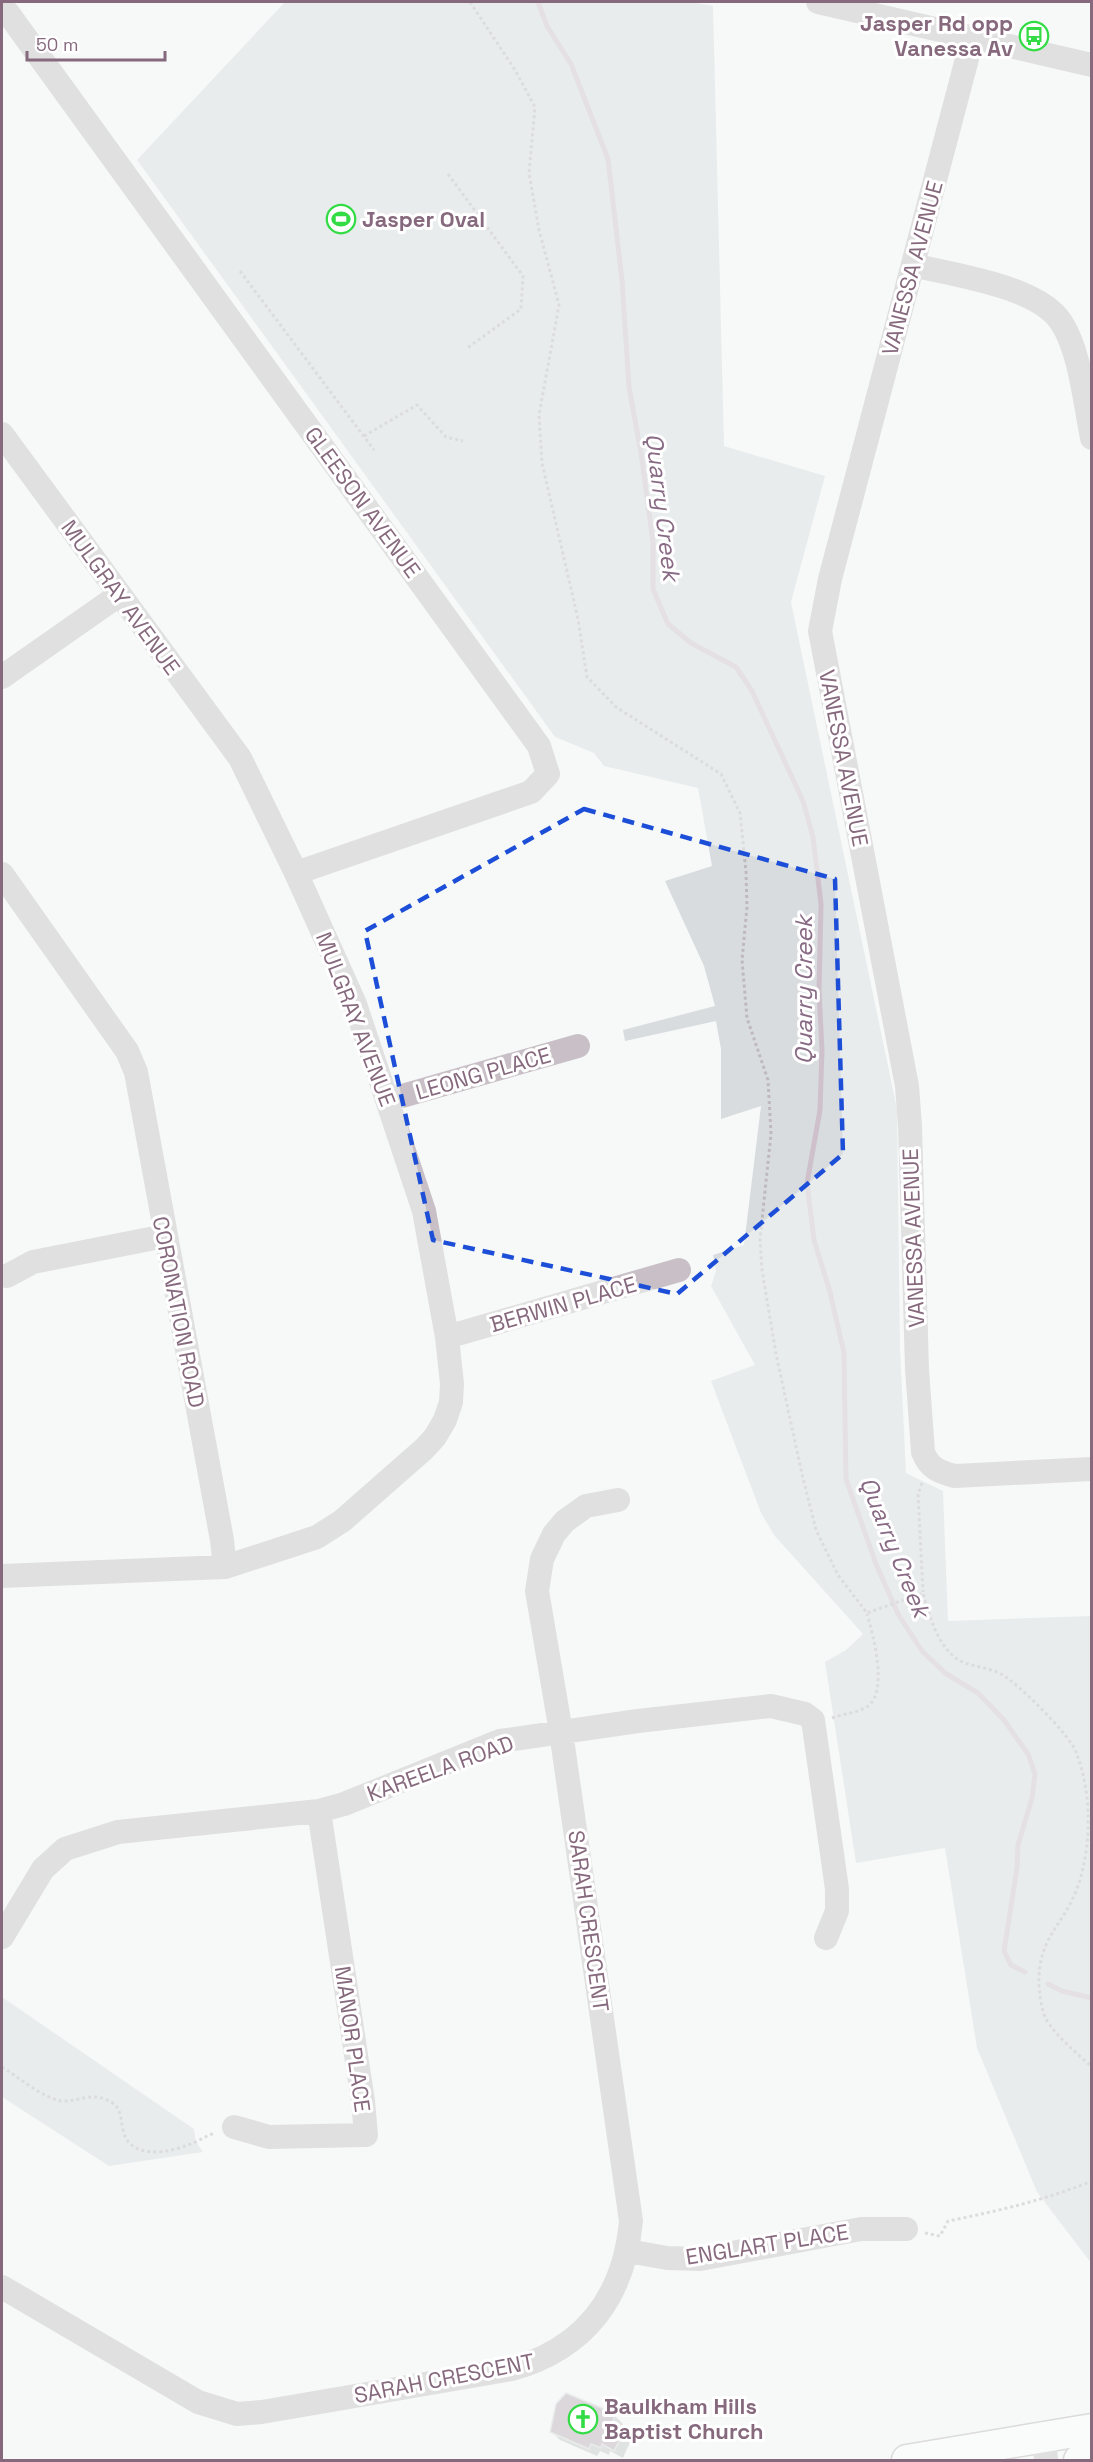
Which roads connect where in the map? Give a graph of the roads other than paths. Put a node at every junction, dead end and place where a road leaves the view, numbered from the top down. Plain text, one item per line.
1 (818, 2) edge
2 (11, 11) edge
3 (973, 36) junction
4 (1092, 65) edge
5 (913, 265) junction
6 (2, 434) edge
7 (1092, 438) edge
8 (119, 595) junction
9 (2, 677) edge
10 (296, 873) junction
11 (2, 874) edge
12 (578, 1046) dead end
13 (388, 1100) junction
14 (165, 1236) junction
15 (679, 1270) dead end
16 (7, 1276) dead end
17 (447, 1337) junction
18 (1092, 1469) edge
19 (618, 1500) dead end
20 (225, 1567) junction
21 (2, 1576) edge
22 (561, 1732) junction
23 (319, 1811) junction
24 (2, 1937) edge
25 (826, 1938) dead end
26 (234, 2127) road end
27 (906, 2229) road end
28 (628, 2251) junction
29 (2, 2287) edge
30 (1092, 2429) edge
31 (1045, 2449) edge
32 (1092, 2458) edge
33 (907, 2460) edge
34 (1078, 2460) edge

1 - 3 street
2 - 10 street, GLEESON AVENUE
3 - 4 street
3 - 5 street, VANESSA AVENUE
5 - 7 street
5 - 18 street, VANESSA AVENUE
6 - 8 street, MULGRAY AVENUE
8 - 9 street
8 - 10 street, MULGRAY AVENUE
10 - 13 street, MULGRAY AVENUE
11 - 14 street, CORONATION ROAD
12 - 13 street, LEONG PLACE
13 - 17 street, MULGRAY AVENUE
14 - 16 street
14 - 20 street, CORONATION ROAD
15 - 17 street, BERWIN PLACE
17 - 20 street, MULGRAY AVENUE
19 - 22 street, SARAH CRESCENT
20 - 21 street
22 - 23 street, KAREELA ROAD
22 - 25 street, KAREELA ROAD
22 - 28 street, SARAH CRESCENT
23 - 24 street, KAREELA ROAD
23 - 26 street, MANOR PLACE
27 - 28 street, ENGLART PLACE
28 - 29 street, SARAH CRESCENT
30 - 31 main road
31 - 33 main road
32 - 34 main road

